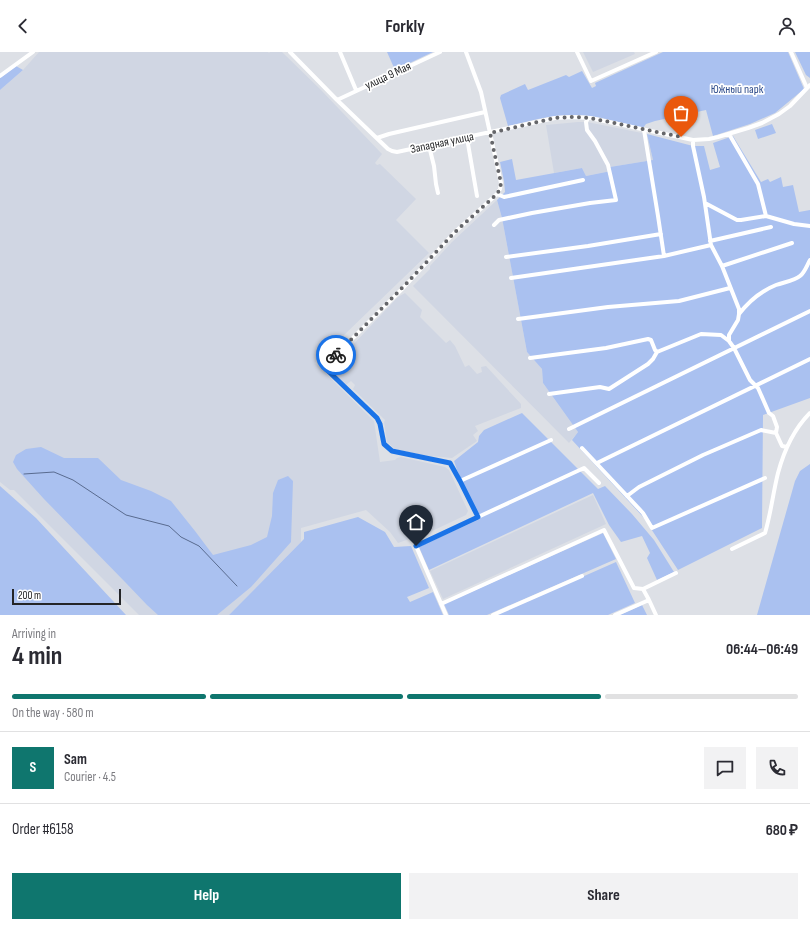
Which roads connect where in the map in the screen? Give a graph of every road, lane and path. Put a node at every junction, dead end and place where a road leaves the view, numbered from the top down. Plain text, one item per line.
1 (33, 52) edge
2 (290, 52) edge
3 (340, 52) edge
4 (440, 52) edge
5 (466, 52) edge
6 (577, 52) edge
7 (656, 52) edge
8 (791, 52) edge
9 (0, 76) edge
10 (808, 86) edge
11 (356, 90) junction
12 (337, 100) junction
13 (485, 112) junction
14 (588, 118) junction
15 (644, 130) junction
16 (490, 133) junction
17 (729, 134) junction
18 (377, 138) junction
19 (467, 138) junction
20 (693, 140) junction
21 (429, 146) junction
22 (583, 180) dead end
23 (438, 193) dead end
24 (497, 194) junction
25 (477, 196) dead end
26 (705, 203) junction
27 (766, 216) junction
28 (494, 225) dead end
29 (810, 226) edge
30 (771, 227) dead end
31 (661, 234) junction
32 (711, 243) junction
33 (792, 243) dead end
34 (664, 256) junction
35 (506, 257) dead end
36 (810, 260) edge
37 (722, 266) junction
38 (511, 278) dead end
39 (730, 288) junction
40 (810, 311) edge
41 (739, 314) junction
42 (518, 319) dead end
43 (729, 341) junction
44 (734, 348) junction
45 (657, 352) junction
46 (530, 358) dead end
47 (810, 359) edge
48 (755, 385) junction
49 (549, 394) dead end
50 (810, 413) edge
51 (569, 430) dead end
52 (776, 434) junction
53 (551, 440) dead end
54 (787, 447) junction
55 (582, 448) dead end
56 (597, 463) junction
57 (765, 478) dead end
58 (460, 481) junction
59 (599, 483) dead end
60 (626, 496) junction
61 (478, 517) junction
62 (732, 549) dead end
63 (676, 573) dead end
64 (582, 576) dead end
65 (643, 589) junction
66 (649, 600) junction
67 (441, 604) junction
68 (446, 615) edge
69 (493, 615) edge
70 (615, 615) edge
71 (656, 615) edge

1 - 9 street
2 - 12 street, Западная улица
3 - 11 street
4 - 11 street, улица 9 Мая
5 - 13 street
6 - 7 street
8 - 10 street
10 - 17 street, Западная улица
11 - 12 street, улица 9 Мая
12 - 18 street, Западная улица
13 - 16 street
13 - 18 street
14 - 15 street, Западная улица
14 - 16 street, Западная улица
14 - 28 street
15 - 20 street, Западная улица
15 - 31 street
16 - 19 street, Западная улица
16 - 24 street
17 - 20 street, Западная улица
17 - 27 street
18 - 21 street, Западная улица
19 - 21 street, Западная улица
19 - 25 street
20 - 26 street
21 - 23 street
22 - 24 street
24 - 58 street
26 - 27 street
26 - 32 street
27 - 29 street
30 - 32 street
31 - 34 street
31 - 35 street
32 - 34 street
32 - 37 street
33 - 37 street
34 - 38 street
36 - 41 street
37 - 39 street
39 - 41 street
39 - 42 street
40 - 44 street
41 - 43 street
43 - 44 street
43 - 45 street
44 - 48 street
44 - 51 street
45 - 46 street
45 - 49 street
47 - 48 street
48 - 52 street
48 - 56 street
50 - 54 street
52 - 54 street
52 - 60 street
53 - 58 street
54 - 62 street
55 - 56 street
56 - 60 street
57 - 60 street
58 - 61 street
59 - 61 street
61 - 67 street
63 - 65 street
64 - 69 street
65 - 66 street
65 - 67 street
66 - 70 street
66 - 71 street
67 - 68 street

